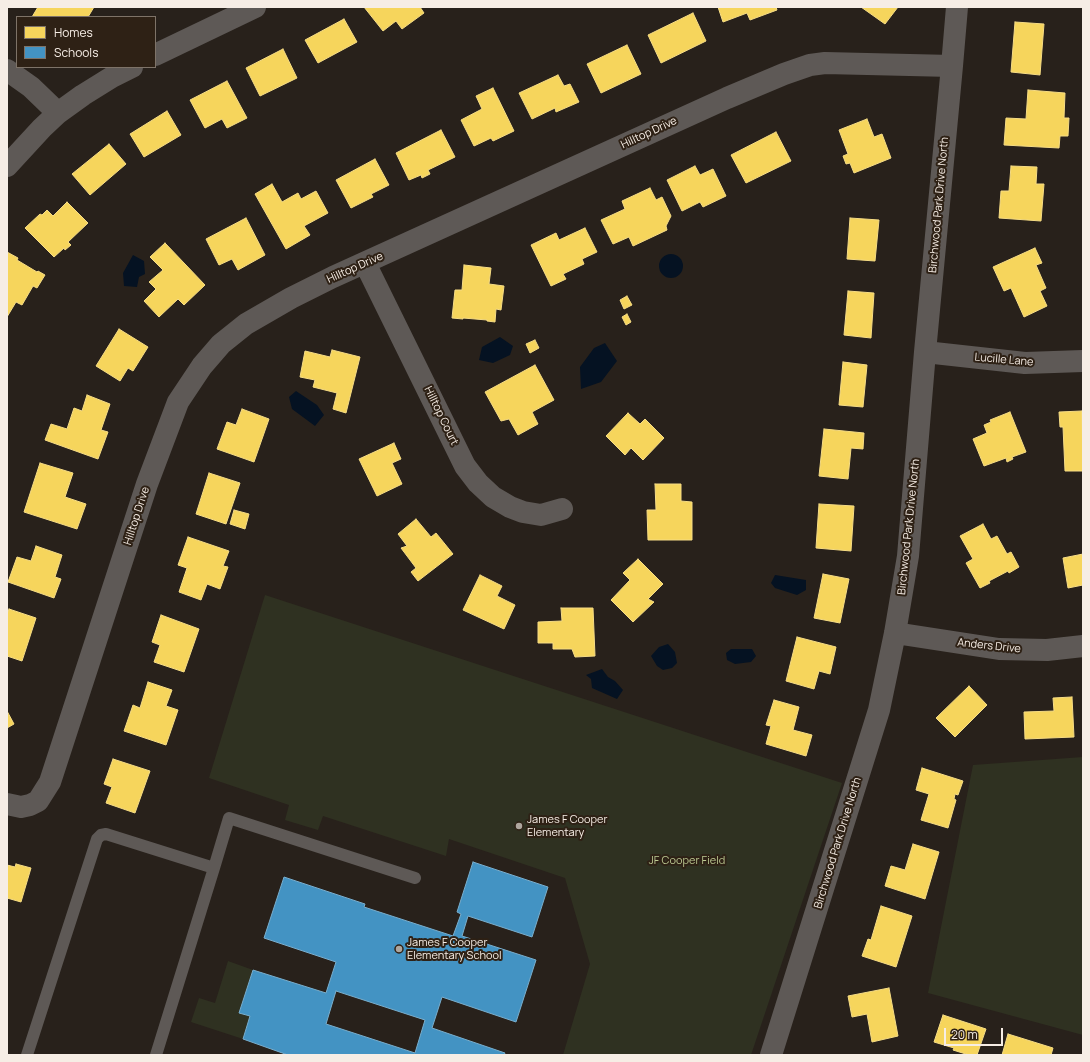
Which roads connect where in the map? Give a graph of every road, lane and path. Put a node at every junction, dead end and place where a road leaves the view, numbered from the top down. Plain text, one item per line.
1 (255, 7) edge
2 (957, 7) edge
3 (156, 55) edge
4 (952, 66) junction
5 (130, 68) edge
6 (7, 70) edge
7 (58, 113) junction
8 (7, 166) edge
9 (365, 263) junction
10 (925, 352) junction
11 (1083, 361) edge
12 (562, 509) dead end
13 (895, 633) junction
14 (1083, 646) edge
15 (7, 804) edge
16 (214, 868) junction
17 (415, 878) dead end
18 (27, 1055) edge
19 (156, 1055) edge
20 (771, 1055) edge

1 - 3 street
2 - 4 street, Birchwood Park Drive North
4 - 9 street, Hilltop Drive
4 - 10 street, Birchwood Park Drive North
5 - 7 street
6 - 7 street
7 - 8 street
9 - 12 street, Hilltop Court
9 - 15 street, Hilltop Drive
10 - 11 street, Lucille Lane
10 - 13 street, Birchwood Park Drive North
13 - 14 street, Anders Drive
13 - 20 street, Birchwood Park Drive North
16 - 17 lane
16 - 18 lane
16 - 19 lane

